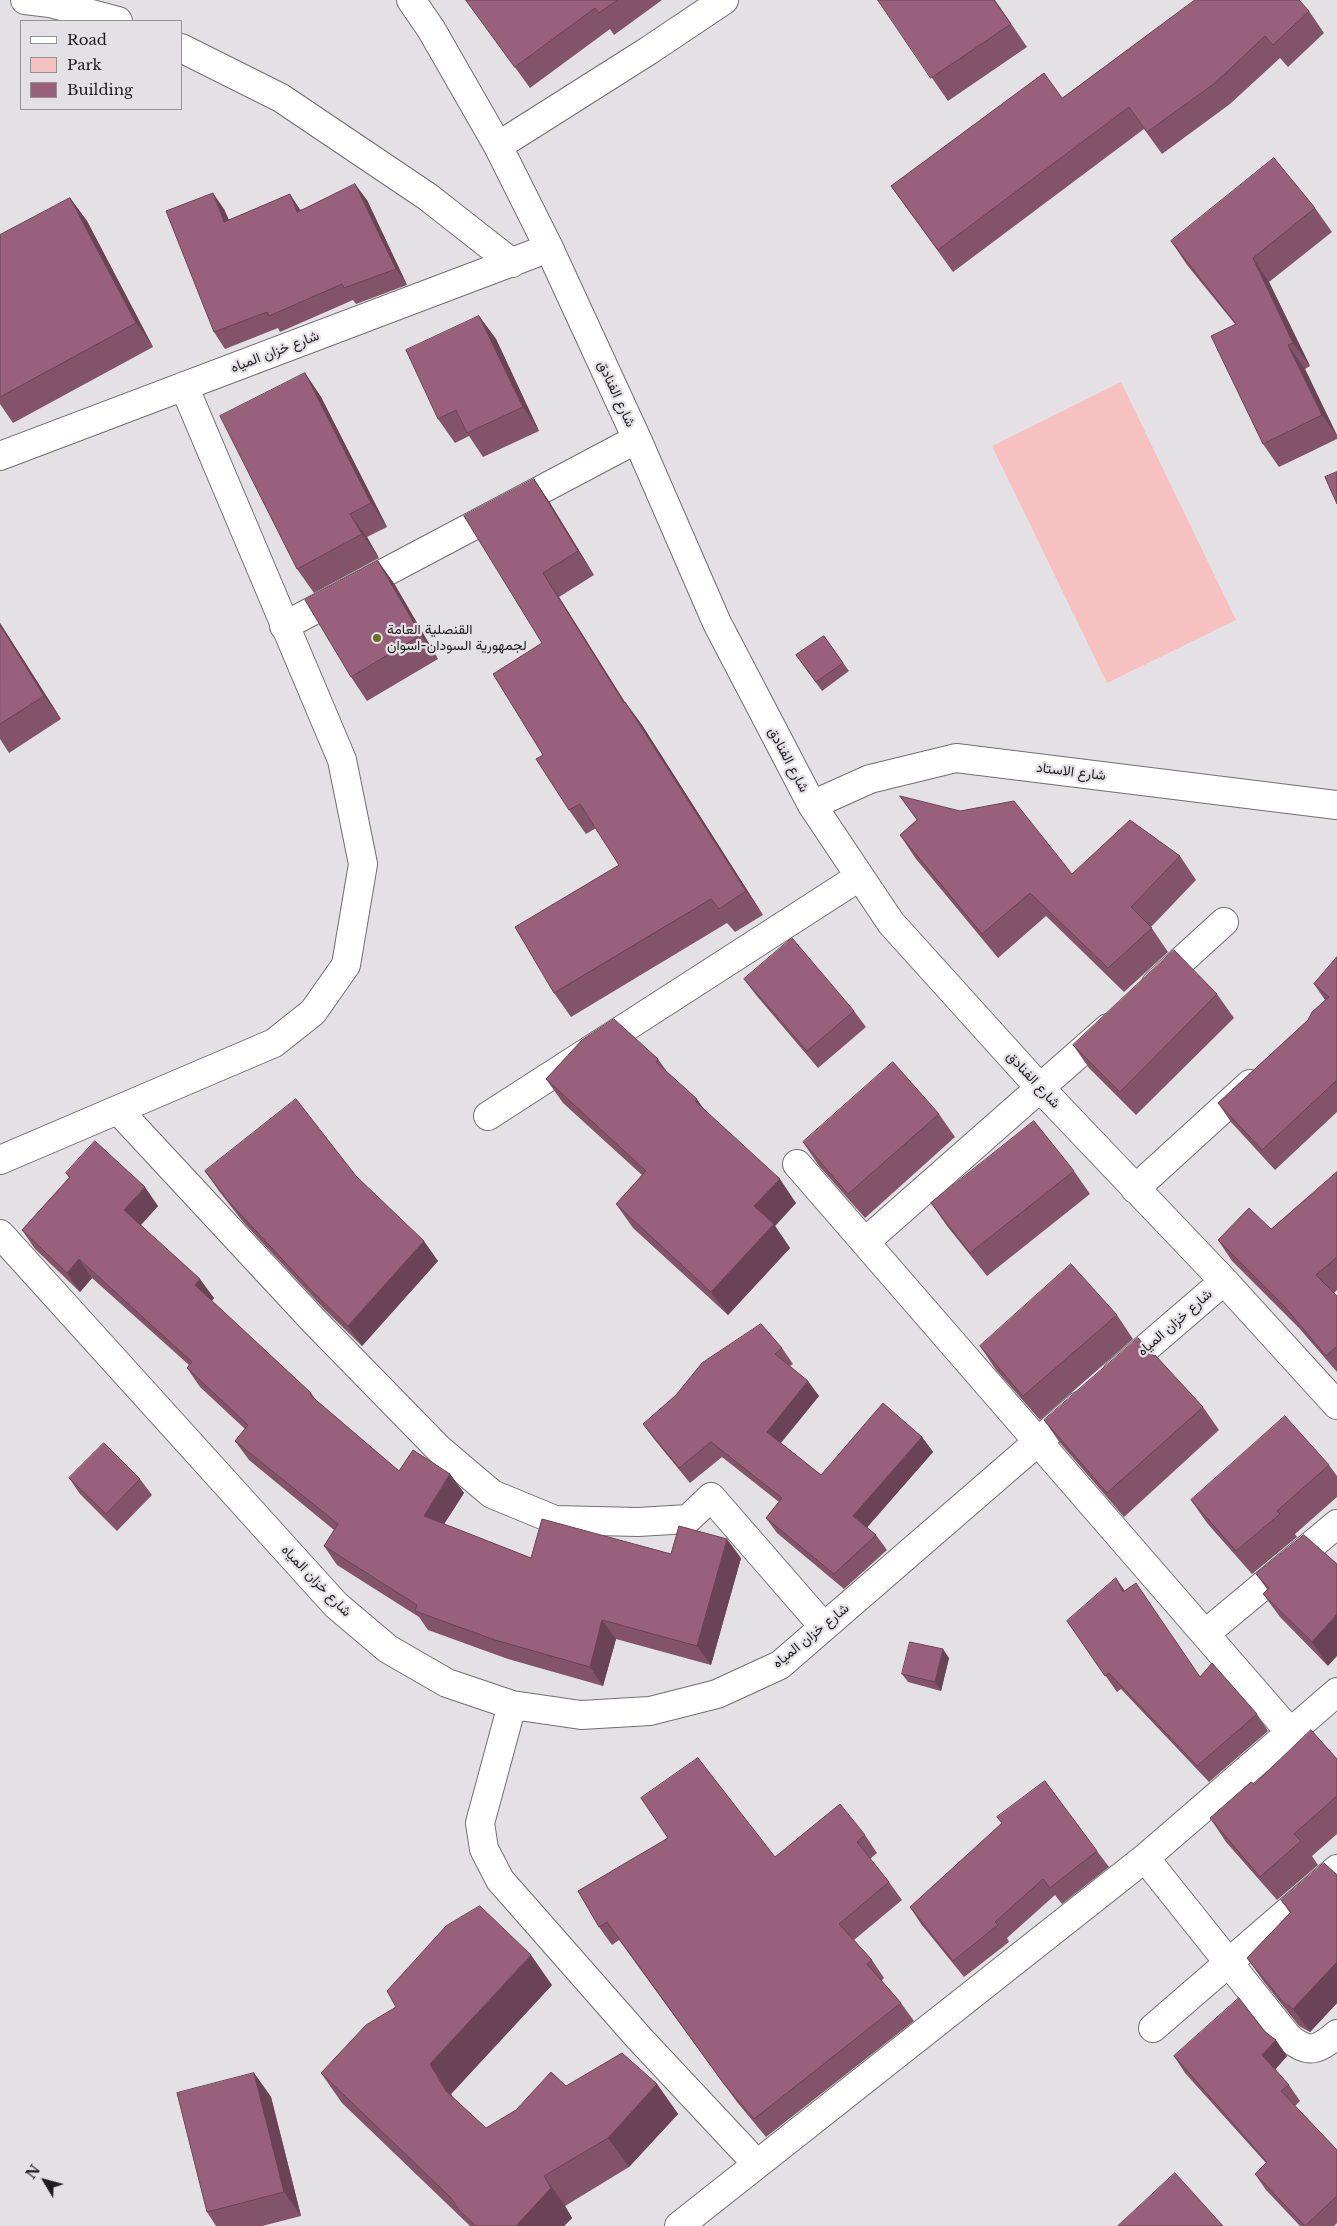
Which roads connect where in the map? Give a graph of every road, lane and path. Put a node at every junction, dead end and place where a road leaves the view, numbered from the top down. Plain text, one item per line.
1 (25, 0) edge
2 (411, 0) edge
3 (717, 2) edge
4 (114, 20) edge
5 (182, 48) edge
6 (498, 146) junction
7 (549, 248) junction
8 (512, 263) junction
9 (184, 386) junction
10 (637, 439) junction
11 (0, 456) edge
12 (284, 626) junction
13 (812, 805) junction
14 (1337, 806) edge
15 (859, 877) junction
16 (1224, 922) dead end
17 (1267, 1068) edge
18 (1041, 1089) junction
19 (118, 1110) junction
20 (488, 1116) dead end
21 (0, 1160) edge
22 (797, 1164) dead end
23 (1135, 1189) junction
24 (0, 1234) edge
25 (865, 1242) junction
26 (1224, 1281) junction
27 (1337, 1405) edge
28 (1038, 1442) junction
29 (1337, 1524) edge
30 (824, 1627) junction
31 (1205, 1634) junction
32 (1336, 1694) edge
33 (512, 1705) junction
34 (1290, 1732) junction
35 (1145, 1858) junction
36 (1337, 1869) edge
37 (1228, 1963) junction
38 (1153, 2028) dead end
39 (1337, 2034) edge
40 (757, 2164) junction
41 (679, 2226) edge

1 - 4 street
2 - 6 street, شارع الفنادق
3 - 6 street
5 - 8 street
6 - 7 street, شارع الفنادق
7 - 8 street, شارع خزان المياه
7 - 10 street, شارع الفنادق
8 - 9 street, شارع خزان المياه
9 - 11 street, شارع خزان المياه
9 - 12 street
10 - 12 street
10 - 13 street, شارع الفنادق
12 - 19 street
13 - 14 street, شارع الاستاد
13 - 15 street, شارع الفنادق
15 - 18 street, شارع الفنادق
15 - 20 street
16 - 18 street
17 - 23 street
18 - 23 street, شارع الفنادق
18 - 25 street
19 - 21 street
19 - 30 street
22 - 25 street
23 - 26 street, شارع الفنادق
24 - 33 street, شارع خزان المياه
25 - 28 street
26 - 27 street, شارع الفنادق
26 - 28 street, شارع خزان المياه
28 - 30 street, شارع خزان المياه
28 - 31 street
29 - 31 street
30 - 33 street, شارع خزان المياه
31 - 34 street
32 - 34 street
33 - 40 street
34 - 35 street
35 - 37 street
35 - 40 street
36 - 37 street
37 - 38 street
37 - 39 street
40 - 41 street

